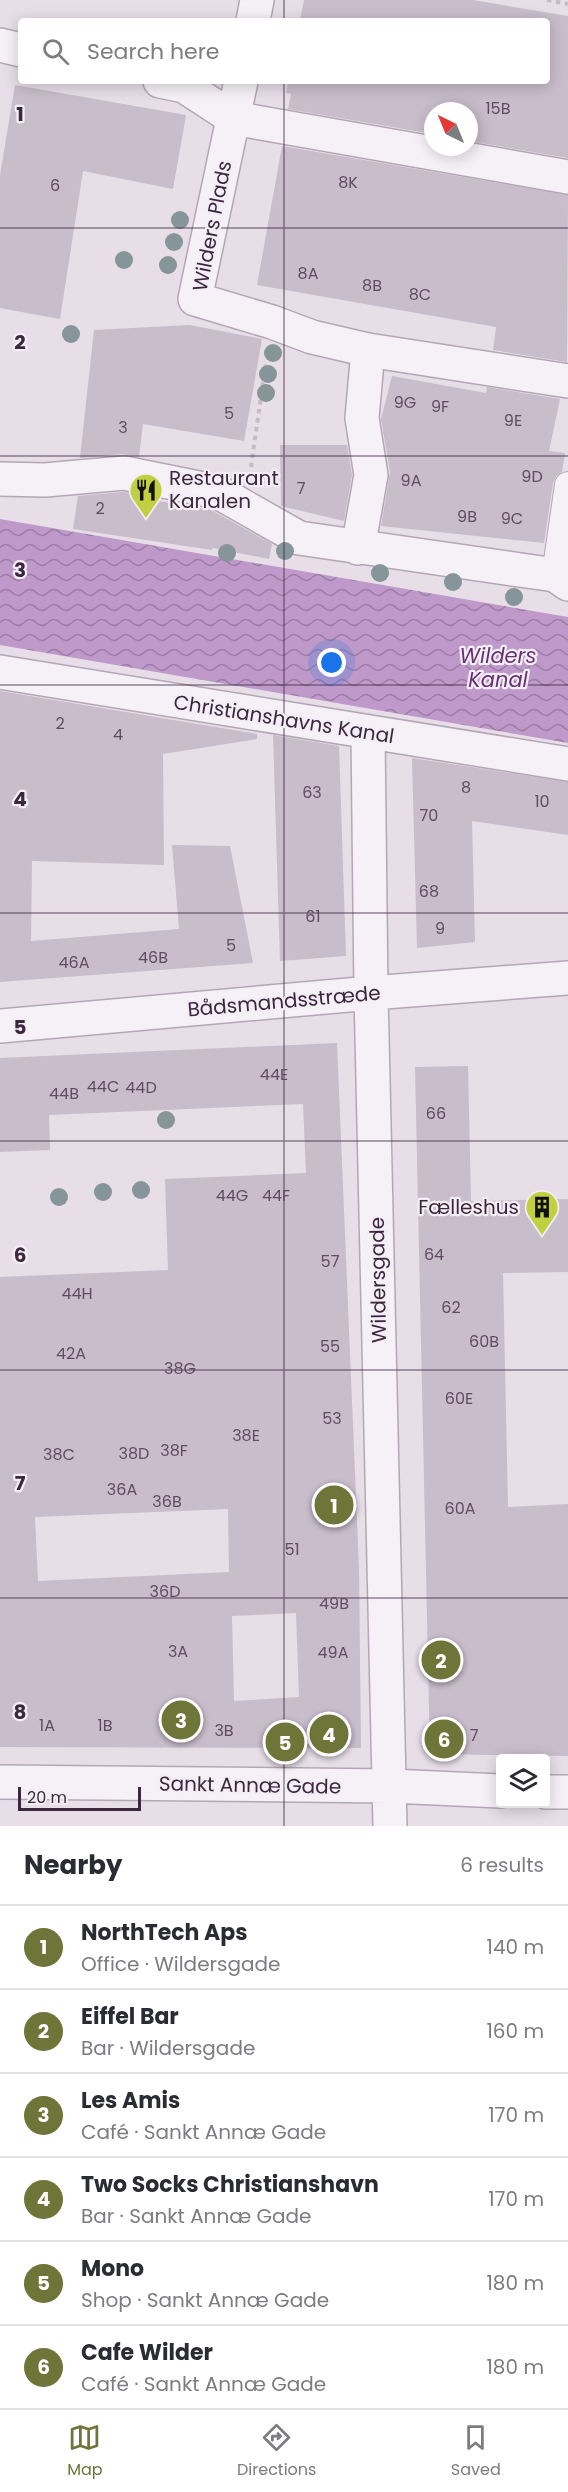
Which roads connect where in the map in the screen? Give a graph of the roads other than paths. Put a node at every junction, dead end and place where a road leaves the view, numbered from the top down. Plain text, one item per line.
1 (257, 0) edge
2 (254, 18) edge
3 (0, 45) edge
4 (18, 49) edge
5 (174, 84) edge
6 (240, 84) edge
7 (233, 118) junction
8 (568, 177) edge
9 (368, 350) junction
10 (568, 381) edge
11 (0, 479) edge
12 (568, 485) edge
13 (358, 548) junction
14 (562, 580) edge
15 (0, 672) edge
16 (368, 734) junction
17 (568, 764) edge
18 (568, 978) edge
19 (371, 993) junction
20 (0, 1026) edge
21 (0, 1782) edge
22 (391, 1786) junction
23 (496, 1791) edge
24 (550, 1792) edge
25 (568, 1792) edge
26 (390, 1826) edge

1 - 2 street
3 - 4 street
5 - 7 street
6 - 7 street, Wilders Plads
7 - 8 street
7 - 9 street, Wilders Plads
9 - 10 street, Wilders Plads
9 - 13 street
11 - 13 street
12 - 14 lane
13 - 14 street
15 - 16 street, Christianshavns Kanal
16 - 17 street, Christianshavns Kanal
16 - 19 street, Wildersgade
18 - 19 street, Bådsmandsstræde
19 - 20 street, Bådsmandsstræde
19 - 22 street, Wildersgade
21 - 22 street, Sankt Annæ Gade
22 - 23 street, Sankt Annæ Gade
22 - 26 street, Wildersgade
24 - 25 street

